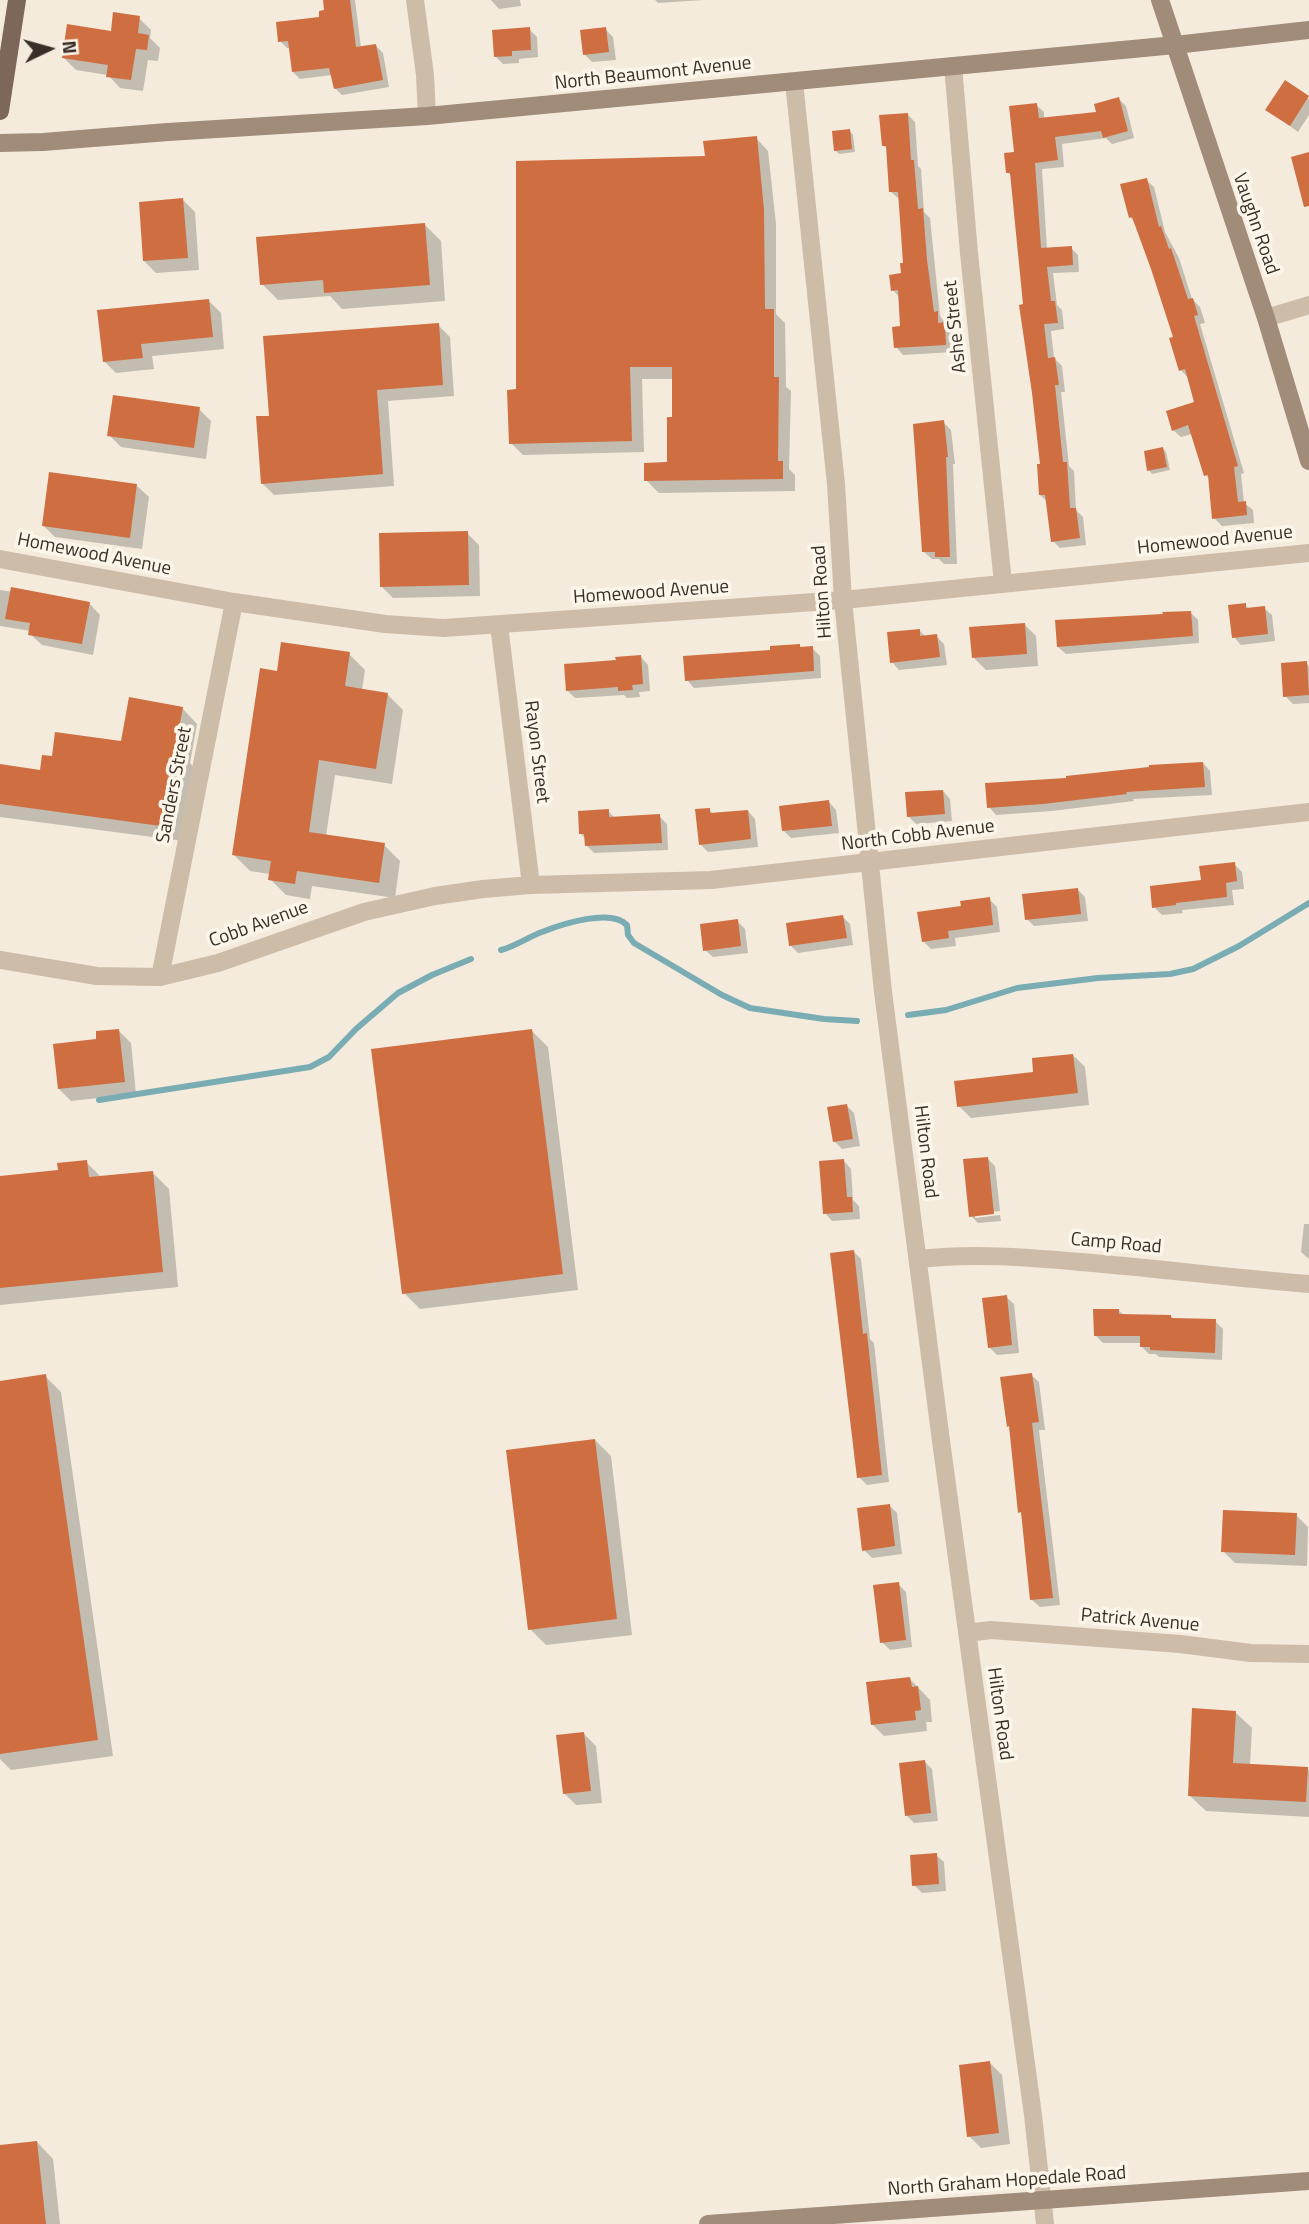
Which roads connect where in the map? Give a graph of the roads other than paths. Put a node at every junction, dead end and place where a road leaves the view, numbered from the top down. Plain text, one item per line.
1 (17, 0) edge
2 (415, 0) edge
3 (1160, 0) edge
4 (1309, 30) edge
5 (1175, 45) junction
6 (953, 66) junction
7 (794, 82) junction
8 (0, 111) edge
9 (428, 116) junction
10 (0, 143) edge
11 (1309, 305) edge
12 (1266, 318) junction
13 (1309, 461) edge
14 (1309, 552) edge
15 (0, 559) edge
16 (1003, 583) junction
17 (843, 600) junction
18 (234, 602) junction
19 (499, 625) junction
20 (1309, 813) edge
21 (869, 863) junction
22 (531, 885) junction
23 (0, 960) edge
24 (160, 977) junction
25 (919, 1259) junction
26 (1309, 1284) edge
27 (967, 1633) junction
28 (1309, 1654) edge
29 (1309, 2181) edge
30 (1043, 2201) junction
31 (708, 2224) edge
32 (1045, 2224) edge

1 - 8 main road
2 - 9 street
3 - 5 street, Vaughn Road
4 - 5 street, North Beaumont Avenue
5 - 6 street, North Beaumont Avenue
5 - 12 street, Vaughn Road
6 - 7 street, North Beaumont Avenue
6 - 16 street, Ashe Street
7 - 9 street, North Beaumont Avenue
7 - 17 street, Hilton Road
9 - 10 street, North Beaumont Avenue
11 - 12 street
12 - 13 street, Vaughn Road
14 - 16 street, Homewood Avenue
15 - 18 street, Homewood Avenue
16 - 17 street, Homewood Avenue
17 - 19 street, Homewood Avenue
17 - 21 street, Hilton Road
18 - 19 street, Homewood Avenue
18 - 24 street, Sanders Street
19 - 22 street, Rayon Street
20 - 21 street, North Cobb Avenue
21 - 22 street, North Cobb Avenue
21 - 25 street, Hilton Road
22 - 24 street, Cobb Avenue
23 - 24 street, Cobb Avenue
25 - 26 street, Camp Road
25 - 27 street, Hilton Road
27 - 28 street, Patrick Avenue
27 - 30 street, Hilton Road
29 - 30 street, North Graham Hopedale Road
30 - 31 street, North Graham Hopedale Road
30 - 32 street, Hilton Road

